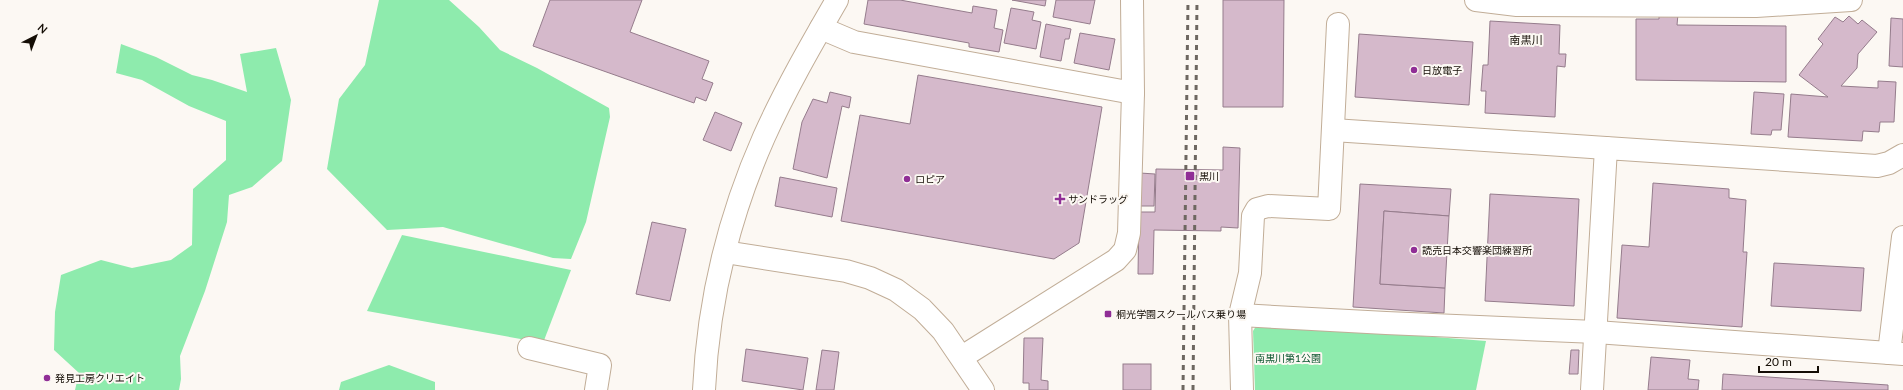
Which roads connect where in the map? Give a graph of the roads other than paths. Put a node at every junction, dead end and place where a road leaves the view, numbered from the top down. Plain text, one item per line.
1 (837, 0) edge
2 (1132, 0) edge
3 (1476, 0) edge
4 (1851, 0) edge
5 (1338, 24) dead end
6 (821, 28) junction
7 (1133, 94) junction
8 (1333, 130) junction
9 (1606, 148) junction
10 (1903, 155) edge
11 (1903, 237) edge
12 (725, 252) junction
13 (1240, 315) junction
14 (1596, 332) junction
15 (529, 348) dead end
16 (1896, 353) edge
17 (962, 357) junction
18 (596, 390) edge
19 (704, 390) edge
20 (983, 390) edge
21 (1242, 390) edge
22 (1592, 390) edge

1 - 6 street
2 - 7 street
3 - 4 street
5 - 8 street
6 - 7 street
6 - 12 street
7 - 17 street
8 - 9 street
8 - 13 street
9 - 10 street
9 - 14 street
11 - 16 street
12 - 17 street
12 - 19 street
13 - 14 street
13 - 21 street
14 - 16 street
14 - 22 street
15 - 18 street
17 - 20 street

